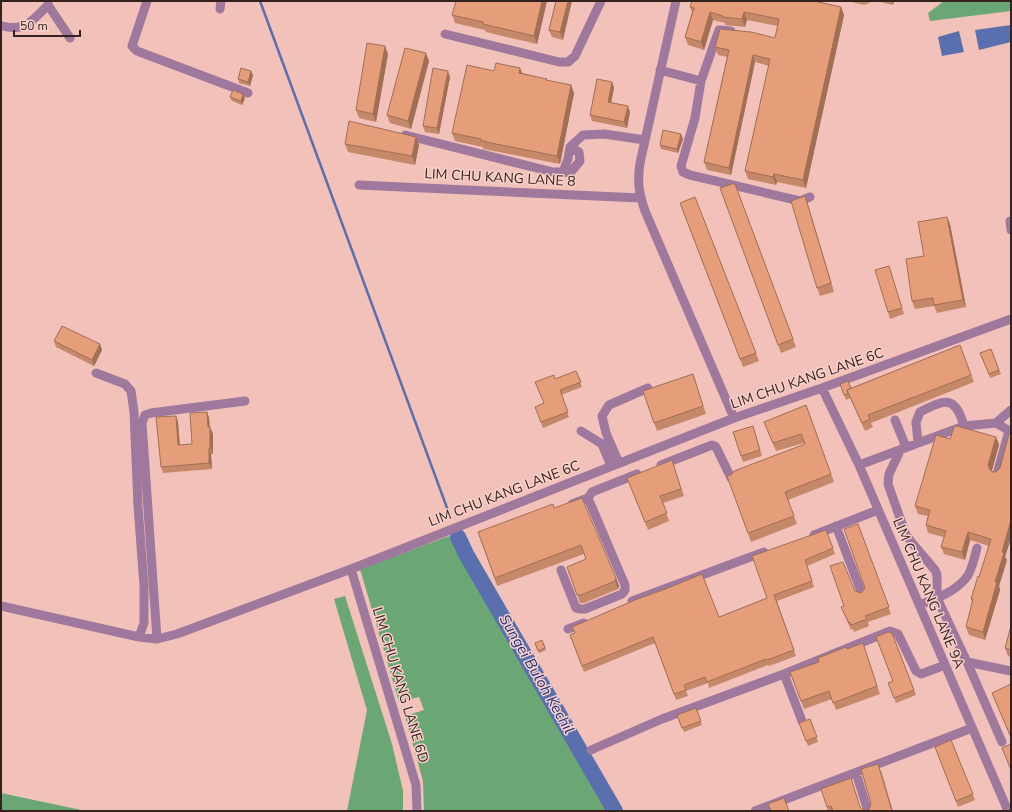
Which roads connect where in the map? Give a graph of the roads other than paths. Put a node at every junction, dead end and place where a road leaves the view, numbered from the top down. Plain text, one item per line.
1 (147, 1) edge
2 (600, 1) edge
3 (676, 1) edge
4 (48, 3) edge
5 (2, 26) dead end
6 (740, 32) edge
7 (445, 34) dead end
8 (70, 38) dead end
9 (660, 70) junction
10 (701, 80) junction
11 (248, 93) dead end
12 (394, 133) edge
13 (645, 140) junction
14 (359, 185) dead end
15 (810, 197) dead end
16 (640, 198) junction
17 (1011, 319) edge
18 (96, 373) dead end
19 (648, 388) edge
20 (822, 388) junction
21 (245, 401) dead end
22 (1011, 410) edge
23 (734, 418) junction
24 (895, 420) dead end
25 (996, 423) junction
26 (964, 426) junction
27 (581, 431) dead end
28 (698, 432) junction
29 (1010, 432) edge
30 (918, 443) junction
31 (704, 448) junction
32 (903, 448) junction
33 (615, 464) junction
34 (858, 465) junction
35 (997, 474) edge
36 (731, 478) edge
37 (588, 498) junction
38 (564, 507) edge
39 (878, 510) junction
40 (836, 526) junction
41 (808, 537) edge
42 (977, 548) dead end
43 (772, 550) edge
44 (351, 569) junction
45 (561, 570) dead end
46 (862, 594) edge
47 (938, 598) junction
48 (919, 605) junction
49 (1, 606) edge
50 (622, 606) edge
51 (595, 618) edge
52 (568, 629) dead end
53 (139, 637) junction
54 (157, 638) junction
55 (967, 662) junction
56 (945, 665) junction
57 (1011, 671) edge
58 (784, 674) junction
59 (802, 721) edge
60 (972, 728) junction
61 (1002, 742) dead end
62 (591, 750) dead end
63 (856, 773) junction
64 (418, 811) edge
65 (755, 811) edge
66 (868, 811) edge
67 (1008, 811) edge

1 - 11 street
2 - 7 street
3 - 9 street
4 - 5 street
4 - 8 street
6 - 10 street
9 - 10 street
9 - 13 street
10 - 15 street
12 - 13 street
13 - 16 street
14 - 16 street, LIM CHU KANG LANE 8
16 - 23 street
17 - 20 street, LIM CHU KANG LANE 6C
18 - 53 street
19 - 33 street
20 - 23 street, LIM CHU KANG LANE 6C
20 - 34 street, LIM CHU KANG LANE 9A
21 - 54 street
22 - 25 street
23 - 28 street, LIM CHU KANG LANE 6C
24 - 32 street
25 - 26 street
25 - 29 street
26 - 30 street
26 - 30 street
27 - 33 street
28 - 31 street
28 - 33 street, LIM CHU KANG LANE 6C
29 - 35 street
30 - 32 street
31 - 36 street
31 - 37 street
32 - 34 street
32 - 47 street
33 - 44 street, LIM CHU KANG LANE 6C
34 - 39 street, LIM CHU KANG LANE 9A
37 - 38 street
37 - 45 street
39 - 40 street
39 - 48 street, LIM CHU KANG LANE 9A
40 - 41 street
40 - 46 street
42 - 47 street
43 - 50 street
44 - 54 street, LIM CHU KANG LANE 6C
44 - 64 street, LIM CHU KANG LANE 6D
47 - 48 street
47 - 55 street
48 - 56 street, LIM CHU KANG LANE 9A
49 - 53 street, LIM CHU KANG LANE 6C
51 - 52 street
53 - 54 street, LIM CHU KANG LANE 6C
55 - 57 street
55 - 61 street
56 - 58 street
56 - 60 street, LIM CHU KANG LANE 9A
58 - 59 street
58 - 62 street
60 - 63 street
60 - 67 street, LIM CHU KANG LANE 9A
63 - 65 street
63 - 66 street

